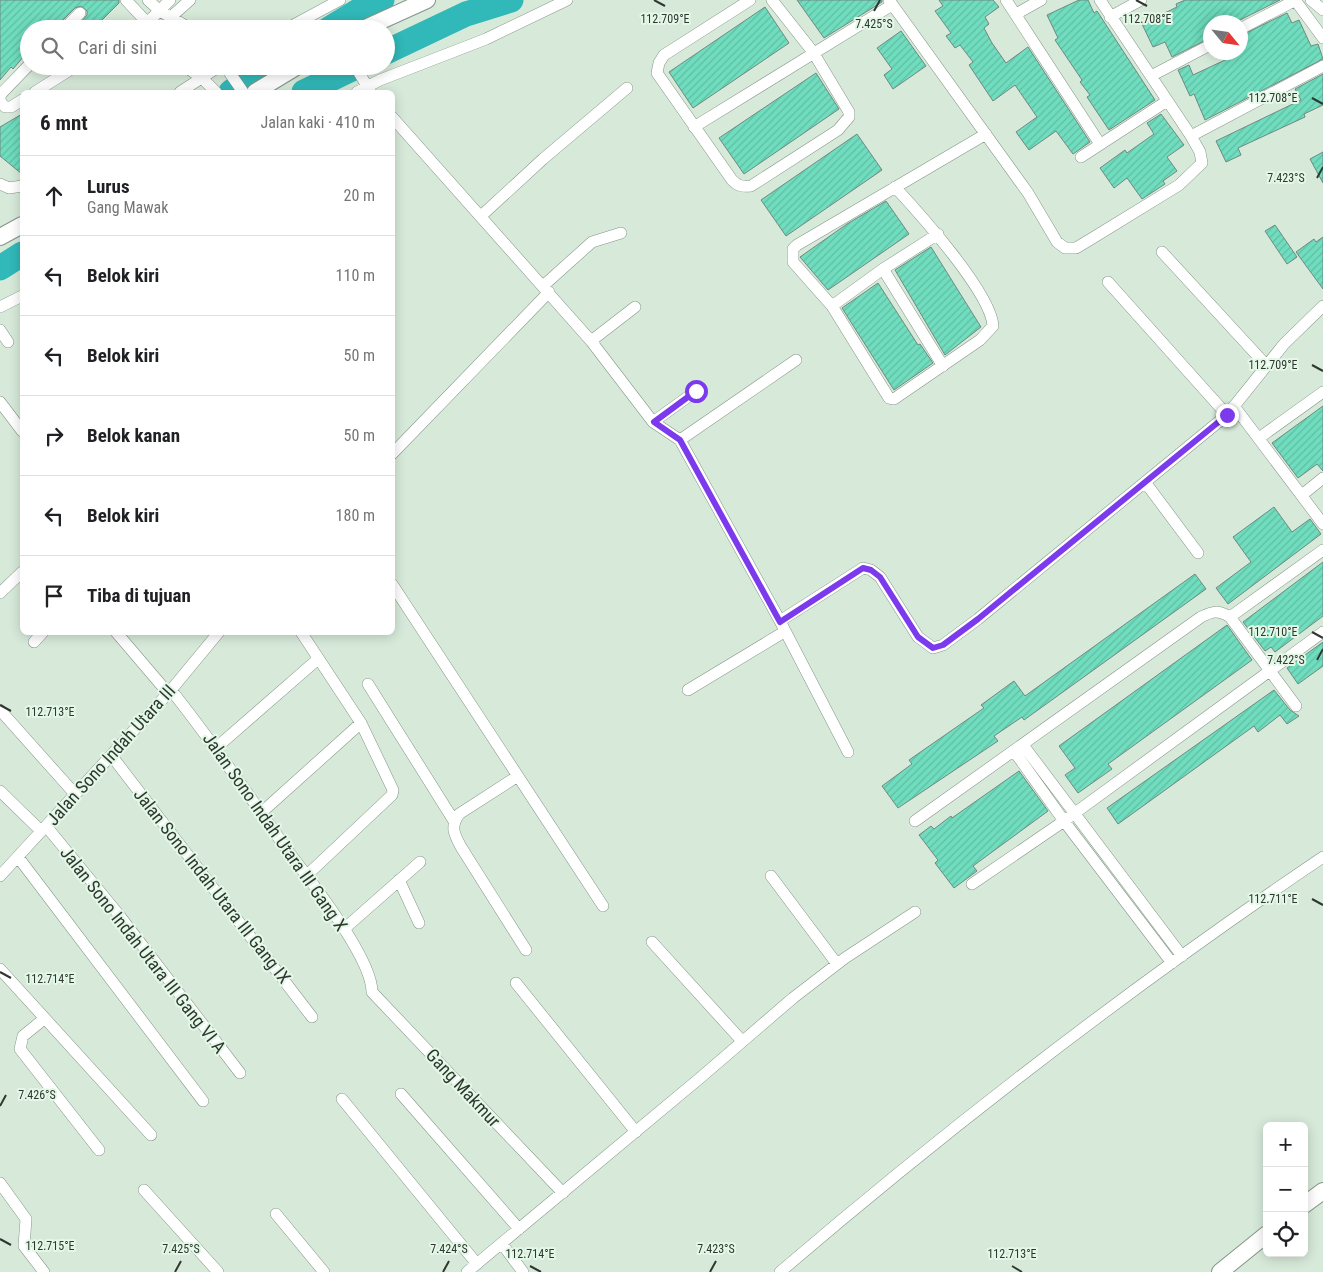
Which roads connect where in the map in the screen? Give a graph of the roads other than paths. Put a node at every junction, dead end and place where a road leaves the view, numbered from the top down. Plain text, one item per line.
1 (126, 0) edge
2 (148, 0) edge
3 (170, 0) edge
4 (190, 0) edge
5 (340, 0) edge
6 (427, 0) edge
7 (567, 0) edge
8 (750, 0) edge
9 (772, 0) edge
10 (1006, 0) edge
11 (1041, 0) edge
12 (1100, 0) edge
13 (1141, 0) edge
14 (1296, 0) edge
15 (1311, 0) edge
16 (891, 3) edge
17 (1323, 10) edge
18 (160, 11) junction
19 (80, 13) dead end
20 (1016, 14) junction
21 (172, 16) junction
22 (1110, 17) junction
23 (73, 20) edge
24 (145, 20) edge
25 (154, 20) edge
26 (178, 20) edge
27 (303, 20) edge
28 (383, 20) edge
29 (1248, 25) edge
30 (1323, 38) edge
31 (1203, 49) edge
32 (814, 52) junction
33 (1323, 66) edge
34 (20, 74) edge
35 (62, 75) edge
36 (198, 75) edge
37 (206, 75) edge
38 (231, 75) edge
39 (283, 75) edge
40 (360, 75) edge
41 (1151, 76) junction
42 (202, 78) junction
43 (628, 88) dead end
44 (369, 89) edge
45 (38, 90) edge
46 (183, 90) edge
47 (215, 90) edge
48 (242, 90) edge
49 (258, 90) edge
50 (0, 100) edge
51 (20, 101) edge
52 (1167, 101) junction
53 (395, 120) edge
54 (694, 127) junction
55 (986, 134) junction
56 (1191, 136) junction
57 (1100, 144) junction
58 (1081, 157) dead end
59 (0, 184) edge
60 (20, 186) edge
61 (896, 187) junction
62 (481, 216) junction
63 (20, 226) edge
64 (621, 233) dead end
65 (938, 234) junction
66 (0, 237) edge
67 (1162, 252) dead end
68 (883, 269) junction
69 (1108, 282) dead end
70 (546, 289) junction
71 (20, 297) edge
72 (832, 306) junction
73 (1323, 306) edge
74 (635, 307) dead end
75 (0, 308) edge
76 (0, 330) edge
77 (591, 341) junction
78 (8, 342) dead end
79 (796, 360) dead end
80 (1266, 365) junction
81 (943, 366) junction
82 (696, 391) dead end
83 (1323, 392) edge
84 (0, 402) edge
85 (1230, 411) junction
86 (654, 422) junction
87 (20, 428) edge
88 (1260, 438) junction
89 (680, 440) junction
90 (395, 447) edge
91 (1323, 478) edge
92 (1145, 482) junction
93 (1302, 495) junction
94 (1323, 524) edge
95 (1323, 550) edge
96 (1198, 553) dead end
97 (20, 574) edge
98 (395, 589) edge
99 (0, 593) edge
100 (1230, 617) junction
101 (782, 627) junction
102 (1323, 632) edge
103 (41, 635) edge
104 (119, 635) edge
105 (215, 635) edge
106 (303, 635) edge
107 (34, 642) dead end
108 (318, 659) junction
109 (1269, 672) junction
110 (368, 684) dead end
111 (688, 690) dead end
112 (170, 691) junction
113 (1296, 706) dead end
114 (0, 710) edge
115 (361, 723) junction
116 (217, 747) junction
117 (1019, 748) junction
118 (848, 752) dead end
119 (111, 755) junction
120 (518, 776) junction
121 (0, 792) edge
122 (76, 794) junction
123 (262, 812) junction
124 (1073, 813) junction
125 (454, 821) junction
126 (1064, 821) junction
127 (915, 822) dead end
128 (44, 829) junction
129 (18, 857) junction
130 (1323, 857) edge
131 (420, 862) dead end
132 (0, 876) edge
133 (306, 876) junction
134 (771, 876) dead end
135 (399, 880) junction
136 (972, 884) dead end
137 (603, 906) dead end
138 (915, 912) dead end
139 (419, 923) dead end
140 (344, 929) junction
141 (652, 942) dead end
142 (526, 950) dead end
143 (1182, 956) junction
144 (1172, 963) junction
145 (836, 964) junction
146 (0, 969) edge
147 (372, 979) joint
148 (516, 984) dead end
149 (312, 1017) dead end
150 (44, 1019) junction
151 (742, 1041) junction
152 (240, 1073) dead end
153 (401, 1094) dead end
154 (342, 1099) dead end
155 (203, 1101) dead end
156 (636, 1132) junction
157 (151, 1135) dead end
158 (99, 1150) dead end
159 (0, 1183) edge
160 (144, 1190) dead end
161 (1323, 1191) edge
162 (563, 1193) junction
163 (1308, 1202) edge
164 (276, 1214) dead end
165 (520, 1229) junction
166 (1263, 1237) edge
167 (502, 1244) junction
168 (477, 1264) junction
169 (44, 1272) edge
170 (218, 1272) edge
171 (324, 1272) edge
172 (468, 1272) edge
173 (523, 1272) edge
174 (780, 1272) edge
175 (1220, 1272) edge

1 - 24 street
2 - 18 street
3 - 18 street
4 - 21 street
5 - 27 street
6 - 28 street
7 - 44 street
8 - 54 street
9 - 32 street
10 - 20 street
11 - 20 street
12 - 22 street
13 - 22 street
14 - 29 street
14 - 30 street
15 - 17 street
16 - 32 street
16 - 55 street
18 - 21 street
18 - 25 street
19 - 23 street
20 - 57 street
21 - 26 street
22 - 41 street
31 - 41 street
32 - 54 street
32 - 54 street
33 - 56 street
34 - 50 street
35 - 45 street
36 - 42 street
37 - 42 street
38 - 48 street
39 - 49 street
40 - 44 street
41 - 52 street
42 - 46 street
42 - 47 street
43 - 62 street
50 - 51 street
52 - 56 street
52 - 57 street
53 - 62 street
55 - 56 street
55 - 61 street
57 - 58 street
59 - 60 street
61 - 65 street
61 - 72 street
62 - 70 street
63 - 66 street
64 - 70 street
65 - 68 street
65 - 81 street
67 - 80 street
68 - 72 street
68 - 81 street
69 - 85 street
70 - 77 street
70 - 90 street
71 - 75 street
72 - 81 street
73 - 80 street
74 - 77 street
76 - 78 street
77 - 86 street
79 - 89 street
80 - 85 street
82 - 86 street
83 - 88 street
84 - 87 street
85 - 88 street
85 - 92 street
86 - 89 street
88 - 93 street
89 - 101 street
91 - 93 street
92 - 96 street
92 - 101 street
93 - 94 street
95 - 100 street
97 - 99 street
98 - 120 street
100 - 109 street
100 - 117 street
101 - 111 street
101 - 118 street
102 - 109 street
103 - 107 street
104 - 112 street, Jalan Sono Indah Utara III Gang X
105 - 112 street, Jalan Sono Indah Utara III
106 - 108 street
108 - 115 street
108 - 116 street
109 - 113 street
109 - 124 street
110 - 125 street
112 - 116 street, Jalan Sono Indah Utara III Gang X
112 - 119 street, Jalan Sono Indah Utara III
114 - 122 street
115 - 123 street
115 - 133 street
116 - 123 street, Jalan Sono Indah Utara III Gang X
117 - 124 street
117 - 126 street
117 - 127 street
119 - 122 street, Jalan Sono Indah Utara III
119 - 149 street, Jalan Sono Indah Utara III Gang IX
120 - 125 street
120 - 137 street
121 - 128 street, Jalan Sono Indah Utara III Gang VI A
122 - 128 street, Jalan Sono Indah Utara III
123 - 133 street, Jalan Sono Indah Utara III Gang X
124 - 126 street
124 - 143 street
125 - 142 street
126 - 136 street
126 - 144 street
128 - 129 street, Jalan Sono Indah Utara III
128 - 152 street, Jalan Sono Indah Utara III Gang VI A
129 - 132 street, Jalan Sono Indah Utara III
129 - 155 street
130 - 143 street
131 - 135 street
133 - 140 street, Jalan Sono Indah Utara III Gang X
134 - 145 street
135 - 139 street
135 - 140 street
138 - 145 street
140 - 147 street, Jalan Sono Indah Utara III Gang X
141 - 151 street
143 - 144 street
144 - 174 street
145 - 151 street
146 - 150 street
147 - 162 street, Gang Makmur
148 - 156 street
150 - 157 street
150 - 158 street
151 - 156 street
153 - 165 street
154 - 168 street
156 - 162 street
159 - 169 street
160 - 170 street
161 - 163 street
162 - 165 street
164 - 171 street
165 - 167 street
166 - 175 street
167 - 168 street
167 - 173 street
168 - 172 street

